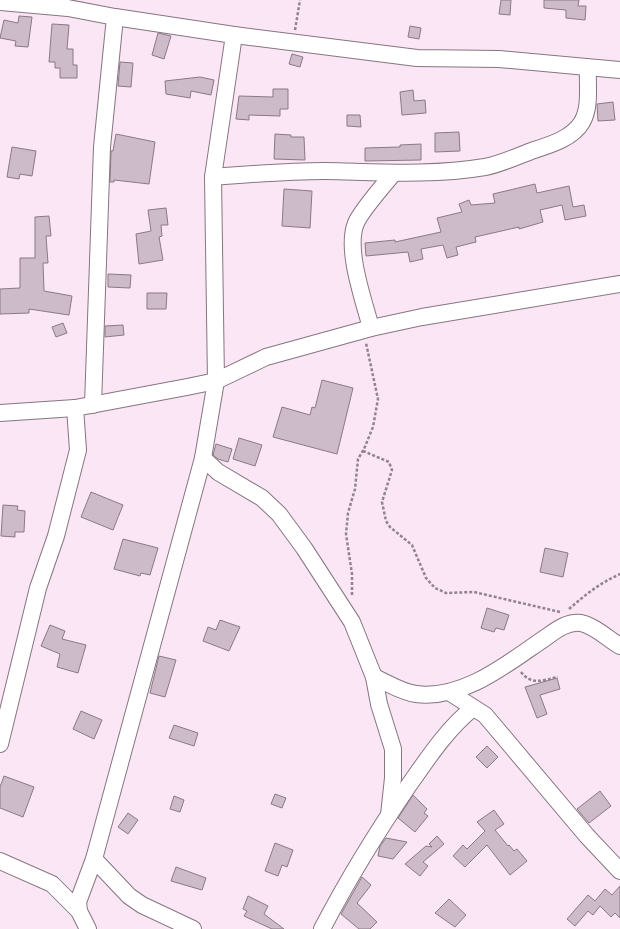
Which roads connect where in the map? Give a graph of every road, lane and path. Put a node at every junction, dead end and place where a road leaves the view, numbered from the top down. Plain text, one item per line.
1 (300, 0) edge
2 (0, 2) edge
3 (115, 17) junction
4 (234, 35) junction
5 (294, 42) junction
6 (588, 68) junction
7 (620, 70) edge
8 (393, 174) junction
9 (213, 177) junction
10 (620, 284) edge
11 (367, 330) junction
12 (216, 381) junction
13 (93, 405) junction
14 (75, 408) junction
15 (0, 413) edge
16 (363, 451) junction
17 (203, 458) junction
18 (620, 574) edge
19 (352, 598) dead end
20 (620, 646) edge
21 (512, 660) junction
22 (374, 677) junction
23 (558, 677) dead end
24 (450, 692) junction
25 (473, 708) junction
26 (0, 744) edge
27 (389, 815) junction
28 (94, 859) junction
29 (0, 861) edge
30 (620, 871) edge
31 (84, 883) junction
32 (52, 884) junction
33 (79, 911) junction
34 (88, 929) edge
35 (193, 929) edge
36 (322, 929) edge

1 - 5 path
2 - 3 street
3 - 4 street
3 - 13 street
4 - 5 street
4 - 9 street
5 - 6 street
6 - 7 street
6 - 8 street
8 - 9 street
8 - 11 street
9 - 12 street
10 - 11 street
11 - 12 street
11 - 16 path
12 - 13 street
12 - 17 street
13 - 14 street
14 - 15 street
14 - 26 street
16 - 18 path
16 - 19 path
17 - 22 street
17 - 28 street
20 - 21 street
21 - 23 path
21 - 24 street
22 - 24 street
22 - 27 street
24 - 25 street
25 - 27 street
25 - 30 street
27 - 36 street
28 - 31 street
28 - 35 street
29 - 32 street
31 - 32 street
31 - 33 street
32 - 33 street
33 - 34 street

